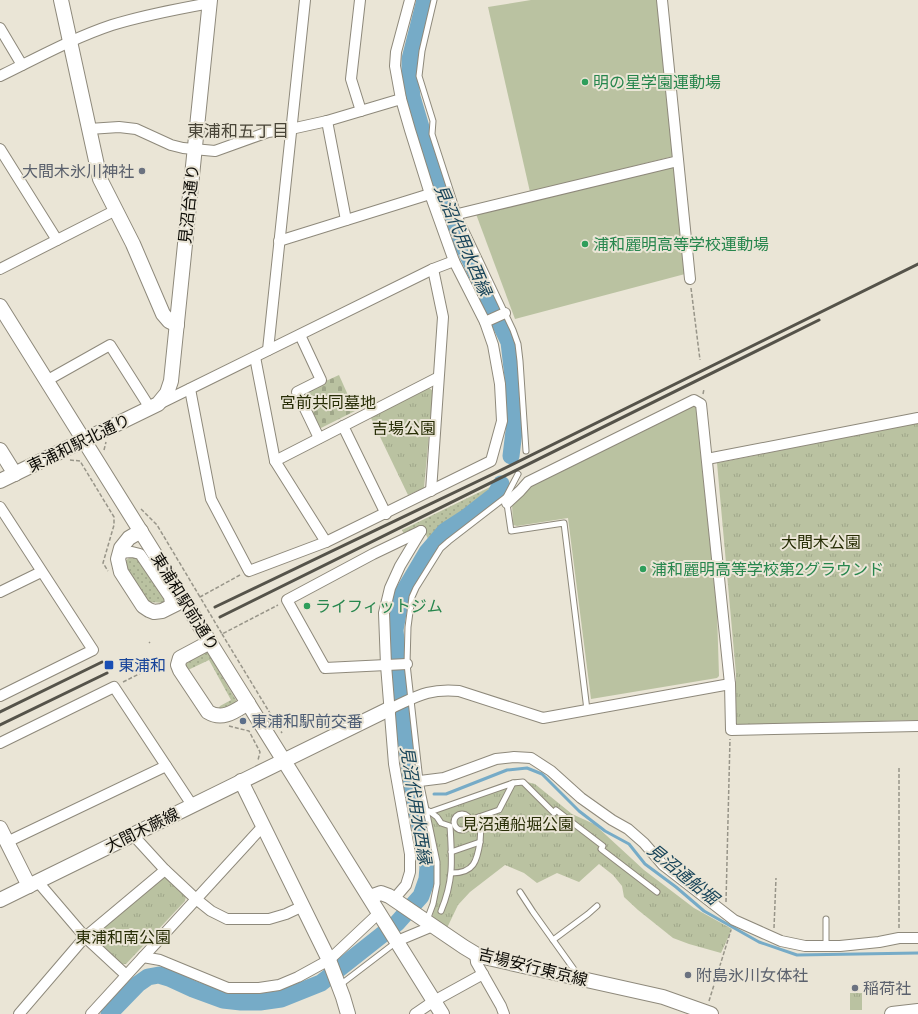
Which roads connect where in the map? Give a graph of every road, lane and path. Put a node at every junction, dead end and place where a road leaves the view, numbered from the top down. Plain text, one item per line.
1 (60, 0) edge
2 (305, 0) edge
3 (360, 0) edge
4 (410, 0) edge
5 (434, 0) edge
6 (662, 0) edge
7 (210, 2) edge
8 (0, 28) edge
9 (70, 42) junction
10 (22, 65) junction
11 (0, 76) edge
12 (401, 99) junction
13 (361, 111) junction
14 (327, 121) junction
15 (90, 129) junction
16 (291, 129) junction
17 (0, 149) edge
18 (194, 150) junction
19 (678, 161) junction
20 (430, 194) junction
21 (116, 210) junction
22 (458, 214) junction
23 (346, 220) junction
24 (57, 240) junction
25 (279, 241) junction
26 (454, 261) junction
27 (0, 268) edge
28 (433, 269) junction
29 (690, 279) joint
30 (0, 306) edge
31 (504, 313) junction
32 (485, 322) junction
33 (177, 325) junction
34 (300, 335) junction
35 (268, 350) junction
36 (255, 357) junction
37 (700, 360) dead end
38 (437, 378) junction
39 (46, 381) junction
40 (190, 389) junction
41 (154, 406) junction
42 (918, 418) edge
43 (343, 426) junction
44 (319, 438) junction
45 (107, 440) dead end
46 (84, 441) junction
47 (0, 450) edge
48 (526, 451) dead end
49 (108, 455) dead end
50 (65, 459) dead end
51 (707, 459) junction
52 (275, 461) junction
53 (15, 474) junction
54 (518, 474) dead end
55 (0, 481) edge
56 (431, 491) junction
57 (506, 500) junction
58 (137, 504) dead end
59 (0, 507) edge
60 (386, 514) junction
61 (141, 531) junction
62 (326, 542) junction
63 (119, 553) junction
64 (249, 571) junction
65 (41, 572) junction
66 (111, 576) dead end
67 (0, 592) edge
68 (200, 597) junction
69 (184, 600) junction
70 (286, 600) junction
71 (169, 608) junction
72 (222, 634) junction
73 (210, 642) junction
74 (161, 663) dead end
75 (408, 664) junction
76 (386, 665) junction
77 (730, 684) junction
78 (114, 687) junction
79 (0, 696) edge
80 (411, 699) junction
81 (248, 703) junction
82 (389, 709) junction
83 (587, 710) junction
84 (918, 726) edge
85 (731, 730) junction
86 (282, 733) dead end
87 (0, 743) edge
88 (284, 760) junction
89 (166, 766) junction
90 (899, 768) dead end
91 (242, 781) junction
92 (420, 781) junction
93 (513, 782) junction
94 (192, 805) junction
95 (479, 817) junction
96 (470, 820) junction
97 (264, 825) junction
98 (452, 825) junction
99 (0, 828) edge
100 (133, 835) junction
101 (7, 842) junction
102 (480, 842) junction
103 (452, 852) junction
104 (165, 870) junction
105 (452, 873) junction
106 (776, 878) dead end
107 (33, 884) junction
108 (520, 892) dead end
109 (657, 892) dead end
110 (370, 897) junction
111 (196, 899) junction
112 (0, 900) edge
113 (397, 901) junction
114 (303, 906) junction
115 (596, 906) dead end
116 (441, 911) dead end
117 (726, 913) junction
118 (381, 915) junction
119 (826, 919) dead end
120 (425, 921) junction
121 (731, 929) dead end
122 (85, 937) junction
123 (773, 938) junction
124 (899, 938) junction
125 (918, 938) edge
126 (396, 939) junction
127 (553, 940) junction
128 (826, 946) junction
129 (475, 954) junction
130 (143, 957) junction
131 (330, 963) junction
132 (483, 974) junction
133 (126, 975) junction
134 (580, 978) junction
135 (338, 984) junction
136 (434, 1001) junction
137 (918, 1011) edge
138 (708, 1013) edge
139 (19, 1014) edge
140 (91, 1014) edge
141 (348, 1014) edge
142 (416, 1014) edge
143 (442, 1014) edge
144 (504, 1014) edge
145 (892, 1014) edge

1 - 9 street
2 - 16 street
3 - 13 street
4 - 12 street
5 - 22 lane
6 - 19 street
7 - 9 street
7 - 18 street, 見沼台通り
8 - 10 street
9 - 10 street
9 - 15 street
10 - 11 street
12 - 13 street
12 - 20 street
13 - 14 street
14 - 16 street
14 - 23 street
15 - 18 street
15 - 21 street
16 - 18 street
16 - 25 street
17 - 24 street
18 - 33 street, 見沼台通り
19 - 22 street
19 - 29 street
20 - 23 street
20 - 26 street
21 - 24 street
21 - 33 street
22 - 31 lane
23 - 25 street
24 - 27 street
25 - 35 street
26 - 28 street
26 - 32 street
28 - 34 street
28 - 38 street
29 - 37 path
30 - 39 street, 東浦和駅前通り
31 - 32 street
31 - 48 lane
32 - 56 street
33 - 41 street, 見沼台通り
34 - 35 street
34 - 44 street
35 - 36 street
36 - 40 street
36 - 52 street
38 - 43 street
38 - 56 street
39 - 41 street
39 - 46 street, 東浦和駅前通り
40 - 41 street
40 - 64 street
41 - 46 street, 東浦和駅北通り
42 - 51 street
43 - 44 street
43 - 60 street
44 - 52 street
45 - 49 path
46 - 53 street, 東浦和駅北通り
46 - 61 street, 東浦和駅前通り
47 - 53 street
50 - 66 path
51 - 57 street
51 - 77 street
52 - 62 street
53 - 55 street, 東浦和駅北通り
54 - 57 lane
56 - 60 street
57 - 75 lane
57 - 83 lane
58 - 68 path
59 - 65 street
60 - 62 street
61 - 63 street
61 - 69 street, 東浦和駅前通り
62 - 64 street
63 - 71 street
63 - 71 street
64 - 68 path
65 - 67 street
65 - 79 street
68 - 72 path
69 - 71 street
69 - 73 street, 東浦和駅前通り
70 - 72 path
70 - 76 street
70 - 76 street
72 - 86 path
73 - 81 street, 東浦和駅前通り
73 - 81 street
74 - 78 path
75 - 76 street
75 - 80 lane
76 - 82 street
77 - 83 street
77 - 85 street
78 - 87 street
78 - 89 street
80 - 82 street
80 - 83 street
80 - 92 lane
81 - 88 street, 東浦和駅前通り
82 - 88 street, 大間木蕨線
82 - 113 street
84 - 85 street
85 - 117 path
88 - 91 street, 大間木蕨線
88 - 110 street, 東浦和駅前通り
89 - 94 street
89 - 101 street
90 - 124 path
91 - 94 street, 大間木蕨線
91 - 97 street
92 - 117 street
92 - 120 lane
93 - 95 lane
93 - 98 lane
93 - 109 lane
94 - 100 street, 大間木蕨線
95 - 96 lane
95 - 102 lane
96 - 98 lane
96 - 98 lane
97 - 111 street
97 - 114 street
98 - 103 lane
99 - 101 street
100 - 104 street
100 - 107 street, 大間木蕨線
101 - 107 street
102 - 103 lane
102 - 105 lane
103 - 105 lane
104 - 111 street
104 - 122 street
105 - 116 lane
106 - 123 path
107 - 112 street, 大間木蕨線
107 - 122 street
108 - 127 lane
110 - 113 street, 吉場安行東京線
110 - 118 street, 東浦和駅前通り
111 - 114 street
111 - 130 street
113 - 120 street, 吉場安行東京線
114 - 131 street
115 - 127 lane
117 - 123 street
118 - 126 street, 東浦和駅前通り
118 - 131 street
119 - 128 lane
120 - 126 street
120 - 129 street, 吉場安行東京線
121 - 138 path
122 - 133 street
122 - 139 street
123 - 128 street
124 - 125 street
124 - 128 street
126 - 135 lane
126 - 136 street, 東浦和駅前通り
127 - 134 lane
129 - 132 street
129 - 134 street, 吉場安行東京線
130 - 131 street
130 - 133 street
131 - 135 street
132 - 136 street
132 - 144 street
133 - 140 street
134 - 138 street, 吉場安行東京線
135 - 141 street
136 - 142 street
136 - 143 street, 東浦和駅前通り
137 - 145 street

